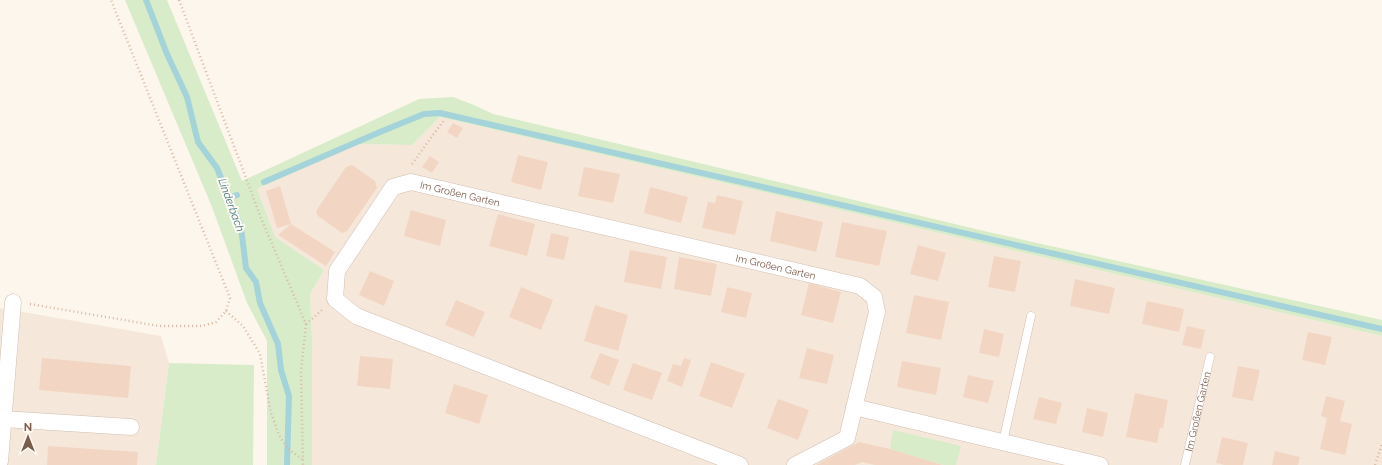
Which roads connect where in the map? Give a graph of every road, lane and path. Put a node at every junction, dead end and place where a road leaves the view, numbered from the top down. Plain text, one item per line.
1 (111, 0) edge
2 (179, 0) edge
3 (444, 120) dead end
4 (411, 182) junction
5 (13, 302) joint
6 (226, 311) junction
7 (1031, 316) dead end
8 (1210, 357) dead end
9 (854, 407) junction
10 (4, 419) junction
11 (131, 428) dead end
12 (1003, 442) junction
13 (1382, 444) edge
14 (302, 459) junction
15 (0, 461) edge
16 (302, 465) edge
17 (740, 465) edge
18 (795, 465) edge
19 (1100, 465) edge
20 (1185, 465) edge
21 (1375, 465) edge

1 - 6 path
2 - 14 path
3 - 4 path
4 - 9 street, Im Großen Garten
4 - 17 street, Im Großen Garten
5 - 6 path
5 - 10 street
6 - 14 path
7 - 12 lane
8 - 20 lane, Im Großen Garten
9 - 12 street
9 - 18 street, Im Großen Garten
10 - 11 street
10 - 15 street
12 - 19 street
13 - 21 path
14 - 16 path

